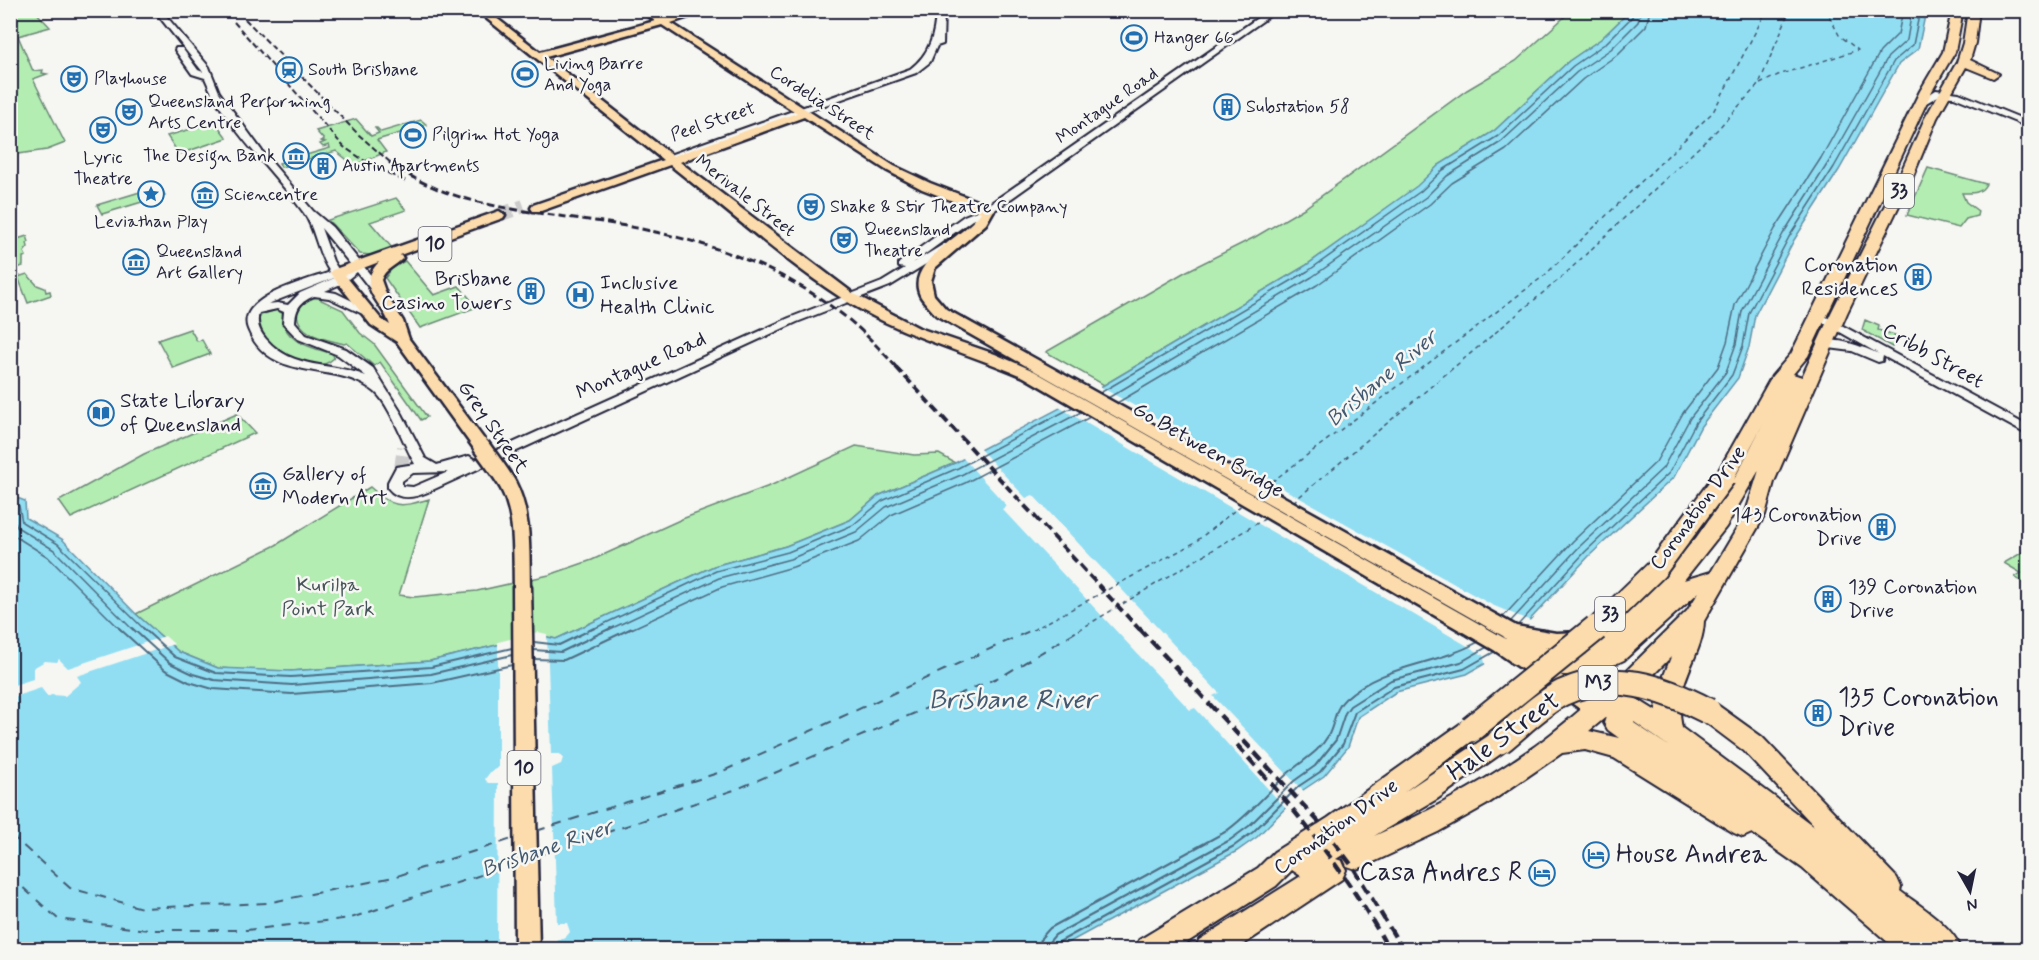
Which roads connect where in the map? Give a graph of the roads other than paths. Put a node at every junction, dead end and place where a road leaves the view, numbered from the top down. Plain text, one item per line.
1 (147, 10) edge
2 (157, 10) edge
3 (480, 10) edge
4 (645, 10) edge
5 (706, 10) edge
6 (1275, 10) edge
7 (1958, 10) edge
8 (1974, 10) edge
9 (942, 12) edge
10 (664, 23) junction
11 (163, 32) dead end
12 (171, 42) dead end
13 (539, 57) junction
14 (1963, 62) junction
15 (1993, 74) dead end
16 (207, 76) junction
17 (1942, 96) junction
18 (1923, 101) junction
19 (804, 112) junction
20 (2028, 124) edge
21 (668, 159) junction
22 (531, 207) tunnel mouth
23 (988, 210) junction
24 (310, 214) junction
25 (953, 242) junction
26 (327, 257) junction
27 (357, 265) junction
28 (340, 276) junction
29 (375, 288) junction
30 (305, 295) junction
31 (274, 297) junction
32 (849, 297) junction
33 (255, 310) junction
34 (291, 310) junction
35 (369, 313) junction
36 (1826, 320) junction
37 (402, 339) junction
38 (1825, 344) junction
39 (342, 351) junction
40 (1799, 356) junction
41 (322, 370) junction
42 (1035, 370) junction
43 (381, 390) junction
44 (1986, 408) junction
45 (404, 429) junction
46 (550, 430) junction
47 (2028, 431) edge
48 (404, 447) tunnel mouth
49 (430, 469) junction
50 (423, 489) junction
51 (1674, 577) junction
52 (1720, 577) junction
53 (1695, 617) junction
54 (1520, 650) junction
55 (1596, 663) junction
56 (1565, 667) junction
57 (1607, 700) junction
58 (1671, 734) junction
59 (1558, 743) junction
60 (1794, 787) junction
61 (1882, 860) dead end
62 (1267, 877) junction
63 (1851, 891) junction
64 (1921, 938) edge
65 (527, 950) edge
66 (1149, 950) edge
67 (1209, 950) edge
68 (1948, 950) edge

1 - 11 street
2 - 16 street, Grey Street
3 - 13 main road, Merivale Street
4 - 10 main road, Cordelia Street
5 - 10 main road
6 - 23 street, Montague Road
7 - 18 highway, Coronation Drive / 33
8 - 14 highway, Coronation Drive / 33
9 - 19 street, Peel Street
10 - 13 main road
10 - 19 main road, Cordelia Street
12 - 16 street, Grey Street
13 - 21 main road, Merivale Street
14 - 15 highway
14 - 17 highway, Coronation Drive / 33
16 - 24 street, Grey Street
17 - 18 street
17 - 20 street
17 - 36 highway, Coronation Drive / 33
18 - 36 highway, Coronation Drive / 33
19 - 21 main road, Peel Street
19 - 23 main road, Cordelia Street
21 - 22 main road, Peel Street
21 - 32 main road, Merivale Street
23 - 25 main road, Montague Road
23 - 32 street, Montague Road
24 - 26 street, Grey Street
24 - 27 street, Grey Street
25 - 32 street, Montague Road
25 - 42 main road, Go Between Bridge
26 - 28 street, Grey Street
26 - 31 street
27 - 28 main road, 10
27 - 29 street, Grey Street
27 - 29 main road, 10
28 - 30 street
28 - 31 street
28 - 35 main road, Grey Street / 10
29 - 37 main road, Grey Street / 10
30 - 34 street
30 - 35 street
31 - 33 street
32 - 42 main road, Go Between Bridge
32 - 46 street, Montague Road
33 - 34 street
33 - 41 street
34 - 39 street
35 - 37 main road, Grey Street / 10
36 - 38 highway, Coronation Drive / 33
36 - 40 highway, Coronation Drive / 33
36 - 44 street, Cribb Street
37 - 65 main road, Grey Street / 10, bridge
38 - 44 street
38 - 52 highway, Coronation Drive / 33
39 - 41 street
39 - 43 street
40 - 51 highway
40 - 62 highway, Coronation Drive / 33, bridge
41 - 43 street
42 - 54 main road, Go Between Bridge
43 - 45 street
44 - 47 street, Cribb Street
45 - 48 street
45 - 49 street
46 - 49 street, Montague Road
46 - 50 street, Montague Road
49 - 50 street
49 - 50 street, Montague Road
51 - 54 main road
51 - 55 highway
52 - 53 highway, Coronation Drive / 33
52 - 55 highway
53 - 57 highway, Coronation Drive / 33
53 - 58 highway
54 - 56 highway
54 - 57 main road, Go Between Bridge
55 - 56 highway
55 - 57 highway
56 - 57 main road
57 - 58 highway
57 - 59 highway, Coronation Drive / 33
57 - 63 highway
58 - 64 highway
59 - 63 highway, M3
59 - 67 highway, Coronation Drive / M3
60 - 61 highway
60 - 62 highway, Hale Street / M3, bridge
60 - 64 highway, Hale Street / M3
62 - 66 highway, Coronation Drive / M3
63 - 64 highway, Hale Street / M3
64 - 68 highway, Hale Street / M3

